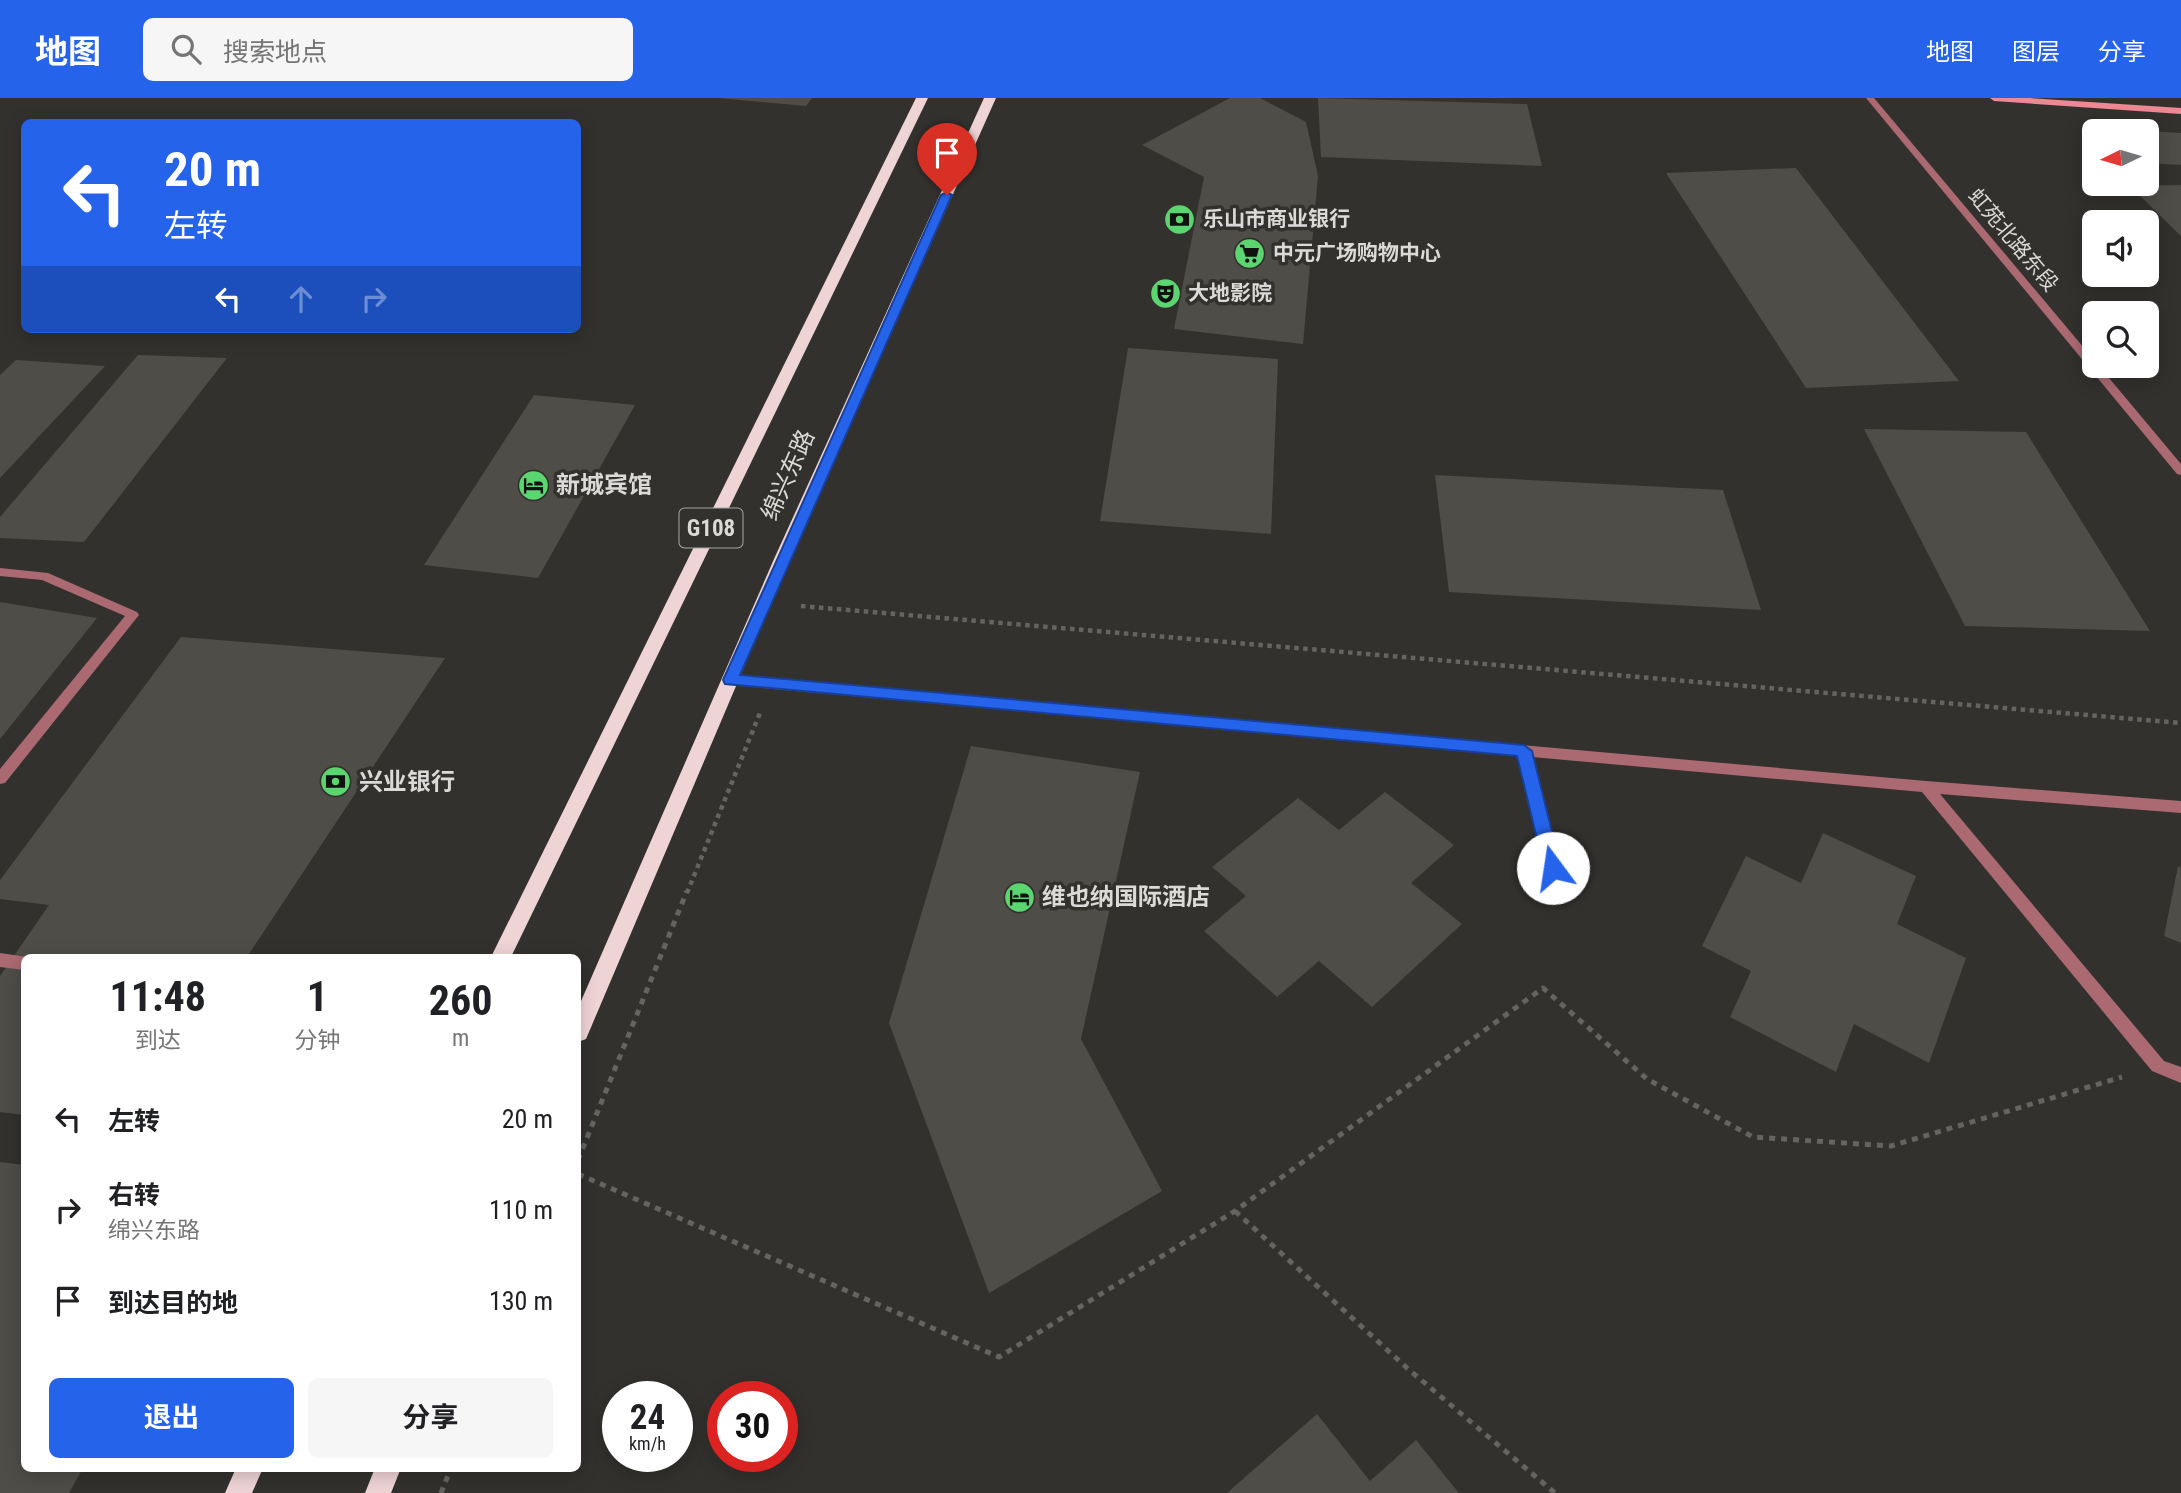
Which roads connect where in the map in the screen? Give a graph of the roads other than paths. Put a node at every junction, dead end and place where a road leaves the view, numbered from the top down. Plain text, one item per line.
1 (922, 98) edge
2 (990, 98) edge
3 (1870, 98) edge
4 (1994, 98) edge
5 (2181, 111) edge
6 (2181, 471) edge
7 (0, 572) edge
8 (730, 680) junction
9 (1524, 751) junction
10 (0, 779) edge
11 (1926, 787) junction
12 (2181, 807) edge
13 (1553, 868) dead end
14 (501, 954) edge
15 (0, 960) edge
16 (21, 963) edge
17 (581, 1025) edge
18 (2181, 1074) edge
19 (248, 1472) edge
20 (386, 1472) edge
21 (238, 1493) edge
22 (378, 1493) edge

1 - 14 highway, 绵兴东路 / G108
2 - 8 highway, 绵兴东路
3 - 6 street, 虹苑北路东段
4 - 5 main road
7 - 10 street
8 - 9 street
8 - 17 highway, 绵兴东路
9 - 11 street
9 - 13 street
11 - 12 street
11 - 18 street
15 - 16 street
19 - 21 highway
20 - 22 highway

